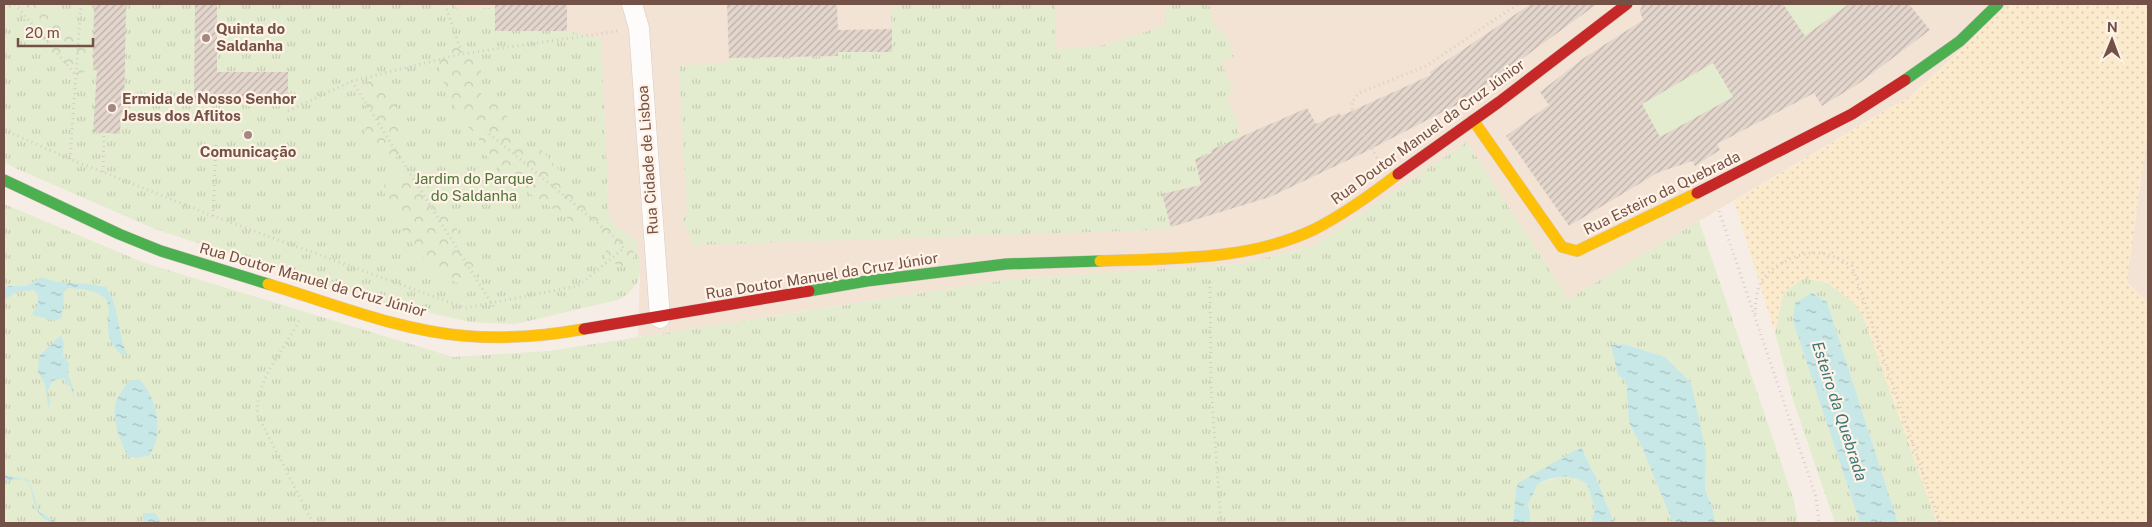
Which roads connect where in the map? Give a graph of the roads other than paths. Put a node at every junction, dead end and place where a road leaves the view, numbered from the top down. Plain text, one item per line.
1 (632, 4) edge
2 (1627, 4) edge
3 (1998, 4) edge
4 (1473, 120) junction
5 (4, 180) edge
6 (660, 318) junction

1 - 6 street, Rua Cidade de Lisboa
2 - 4 main road, Rua Doutor Manuel da Cruz Júnior
3 - 4 main road, Rua Esteiro da Quebrada
4 - 6 main road, Rua Doutor Manuel da Cruz Júnior
5 - 6 main road, Rua Doutor Manuel da Cruz Júnior

